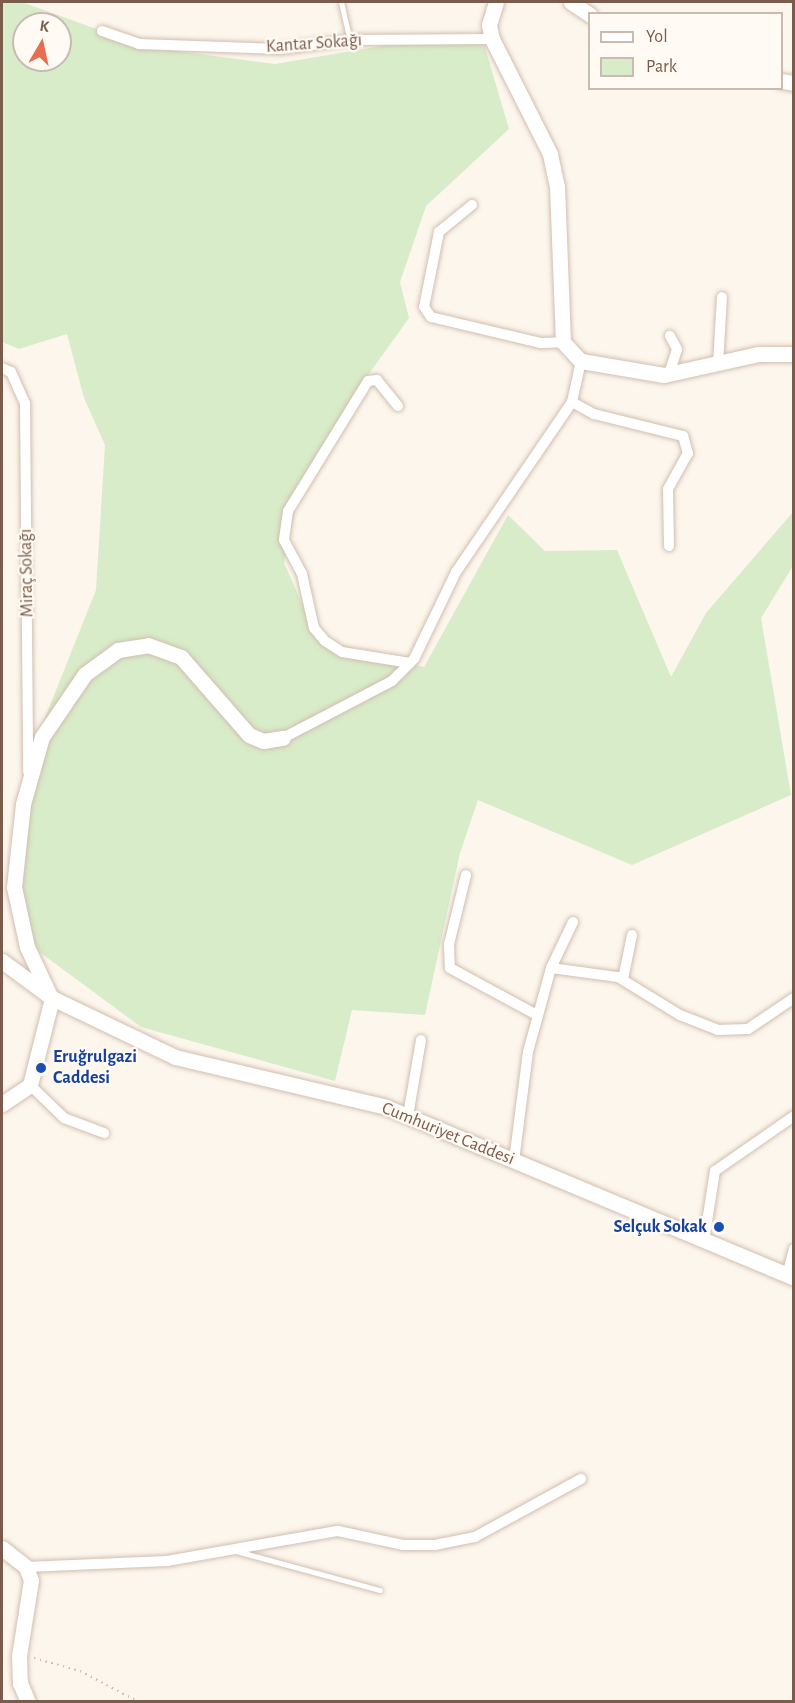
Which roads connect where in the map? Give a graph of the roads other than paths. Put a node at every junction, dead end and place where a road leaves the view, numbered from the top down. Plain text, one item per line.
1 (341, 2) edge
2 (496, 2) edge
3 (571, 2) edge
4 (588, 14) edge
5 (102, 31) dead end
6 (492, 39) junction
7 (350, 40) junction
8 (472, 205) dead end
9 (722, 297) dead end
10 (670, 336) dead end
11 (563, 342) junction
12 (794, 354) edge
13 (581, 361) junction
14 (718, 364) junction
15 (2, 368) edge
16 (669, 374) junction
17 (572, 402) junction
18 (398, 406) dead end
19 (669, 546) dead end
20 (410, 663) junction
21 (283, 738) joint
22 (28, 787) junction
23 (466, 874) dead end
24 (573, 922) dead end
25 (632, 935) dead end
26 (2, 961) edge
27 (551, 968) junction
28 (623, 979) junction
29 (51, 998) junction
30 (794, 998) edge
31 (537, 1015) junction
32 (421, 1040) dead end
33 (30, 1085) junction
34 (2, 1104) edge
35 (408, 1116) junction
36 (794, 1116) edge
37 (104, 1133) dead end
38 (514, 1161) junction
39 (705, 1241) junction
40 (794, 1249) edge
41 (790, 1277) edge
42 (581, 1479) dead end
43 (2, 1548) edge
44 (235, 1551) junction
45 (26, 1567) junction
46 (380, 1590) dead end
47 (28, 1701) edge

1 - 7 lane
2 - 6 street
3 - 4 street
5 - 7 street, Kantar Sokağı
6 - 7 street, Kantar Sokağı
6 - 11 street
8 - 11 street
9 - 14 street
10 - 16 street
11 - 13 street
12 - 14 street
13 - 16 street
13 - 17 street
14 - 16 street
15 - 22 street, Miraç Sokağı
17 - 19 street
17 - 20 street
18 - 20 street
20 - 21 street
21 - 22 street
22 - 29 street
23 - 31 street
24 - 27 street
25 - 28 street
26 - 29 street, Cumhuriyet Caddesi
27 - 28 street
27 - 31 street
28 - 30 street
29 - 33 street
29 - 35 street, Cumhuriyet Caddesi
31 - 38 street
32 - 35 street
33 - 34 street
33 - 37 street
35 - 38 street, Cumhuriyet Caddesi
36 - 39 street
38 - 39 street, Cumhuriyet Caddesi
39 - 41 street, Cumhuriyet Caddesi
40 - 41 street
42 - 44 street
43 - 45 street
44 - 45 street
44 - 46 lane
45 - 47 street

